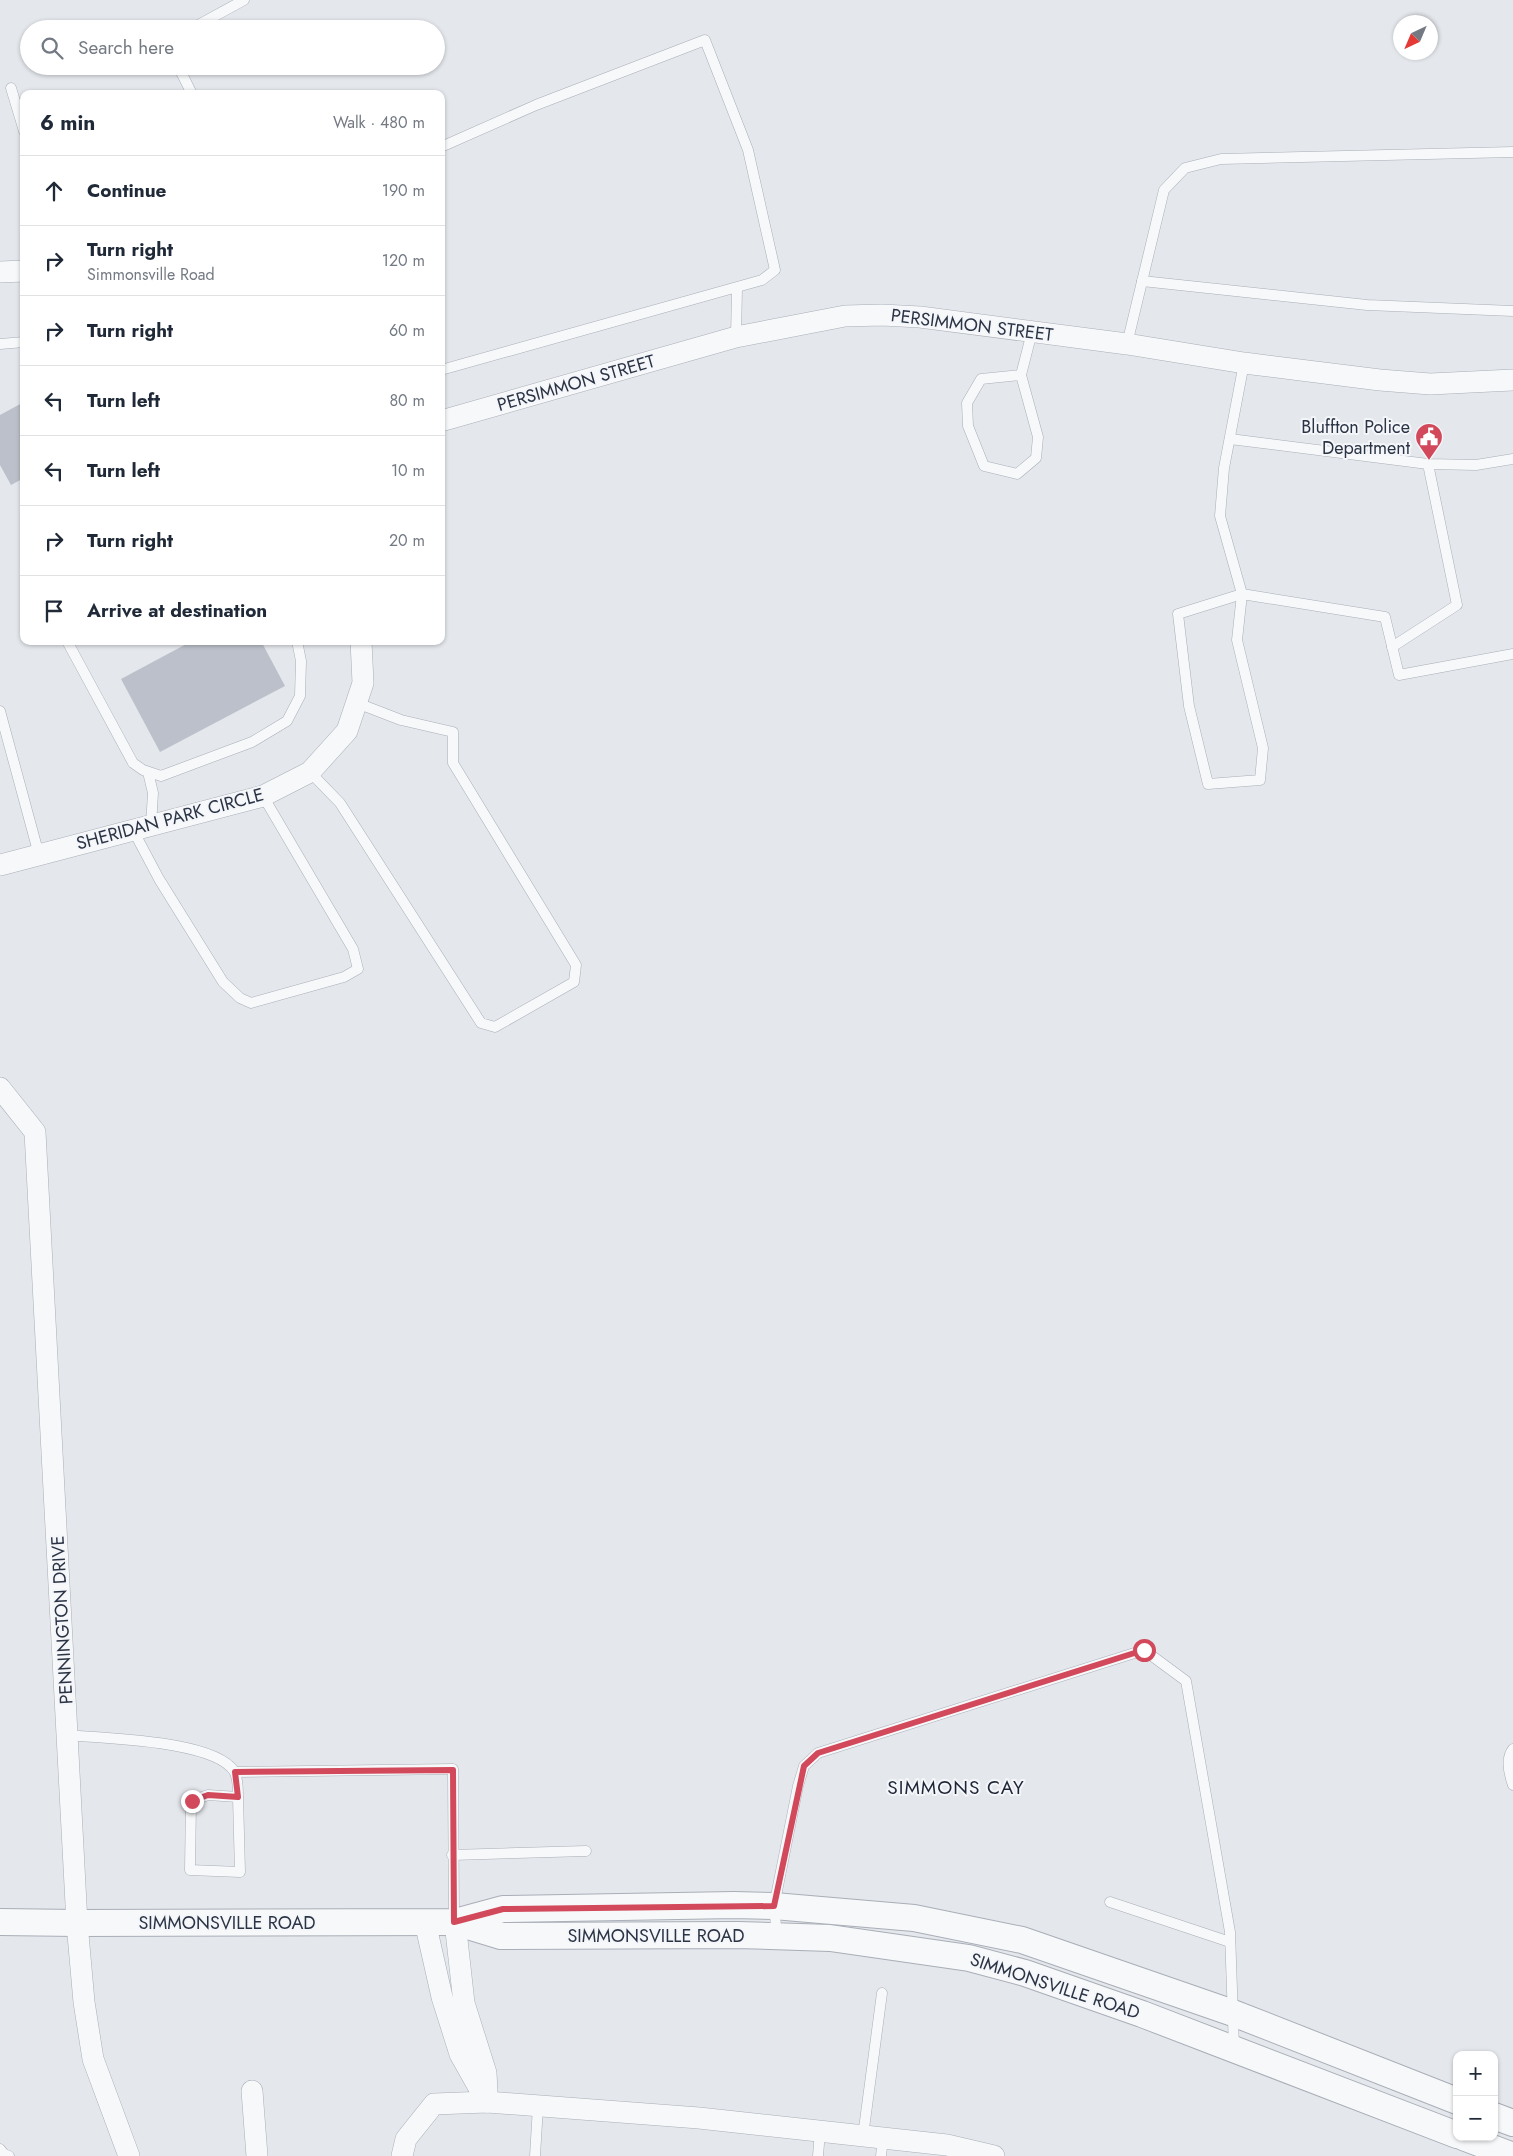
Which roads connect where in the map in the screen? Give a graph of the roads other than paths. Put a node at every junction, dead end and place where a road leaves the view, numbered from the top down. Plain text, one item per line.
1 (244, 0) edge
2 (207, 20) edge
3 (182, 75) edge
4 (11, 88) dead end
5 (190, 90) edge
6 (20, 117) edge
7 (445, 145) edge
8 (1513, 152) edge
9 (20, 271) edge
10 (0, 272) edge
11 (1142, 281) junction
12 (737, 288) junction
13 (1513, 311) edge
14 (1032, 332) junction
15 (736, 337) junction
16 (20, 342) edge
17 (0, 344) edge
18 (1127, 344) junction
19 (1244, 363) junction
20 (445, 369) edge
21 (1021, 375) junction
22 (1513, 380) edge
23 (445, 420) edge
24 (1230, 439) junction
25 (1513, 459) edge
26 (1428, 464) junction
27 (1242, 594) junction
28 (70, 645) edge
29 (298, 645) edge
30 (361, 645) edge
31 (1392, 647) junction
32 (1513, 654) edge
33 (356, 704) junction
34 (0, 711) edge
35 (148, 772) junction
36 (310, 772) junction
37 (263, 796) junction
38 (142, 828) junction
39 (39, 855) junction
40 (0, 865) edge
41 (0, 1088) edge
42 (69, 1736) junction
43 (1513, 1749) edge
44 (235, 1772) junction
45 (1513, 1785) edge
46 (238, 1797) junction
47 (586, 1852) dead end
48 (452, 1855) junction
49 (1110, 1902) dead end
50 (774, 1906) junction
51 (0, 1922) edge
52 (424, 1922) junction
53 (454, 1922) junction
54 (77, 1923) junction
55 (777, 1936) junction
56 (1230, 1942) junction
57 (882, 1993) dead end
58 (1233, 2013) junction
59 (1234, 2049) junction
60 (252, 2091) dead end
61 (1453, 2099) edge
62 (487, 2102) junction
63 (538, 2106) junction
64 (1498, 2118) edge
65 (1513, 2124) edge
66 (820, 2131) junction
67 (1453, 2133) edge
68 (1473, 2141) edge
69 (876, 2143) edge
70 (0, 2149) edge
71 (125, 2152) edge
72 (9, 2156) edge
73 (257, 2156) edge
74 (402, 2156) edge
75 (535, 2156) edge
76 (818, 2156) edge
77 (994, 2156) edge
78 (1512, 2156) edge

1 - 2 lane
3 - 5 lane
4 - 6 lane
7 - 12 lane
8 - 11 lane
9 - 10 street
11 - 13 lane
11 - 18 lane
12 - 15 lane
12 - 20 lane
14 - 15 street, PERSIMMON STREET
14 - 18 street, PERSIMMON STREET
14 - 21 lane
15 - 23 street, PERSIMMON STREET
16 - 17 lane
18 - 19 street, PERSIMMON STREET
19 - 22 street, PERSIMMON STREET
19 - 24 lane
21 - 21 lane
24 - 26 lane
24 - 27 lane
25 - 26 lane
26 - 31 lane
27 - 27 lane
27 - 31 lane
28 - 35 lane
29 - 35 lane
30 - 33 street, SHERIDAN PARK CIRCLE
31 - 32 lane
33 - 36 street, SHERIDAN PARK CIRCLE
33 - 36 lane
34 - 39 lane
35 - 38 lane
36 - 37 street, SHERIDAN PARK CIRCLE
37 - 38 street, SHERIDAN PARK CIRCLE
37 - 38 lane
38 - 39 street, SHERIDAN PARK CIRCLE
39 - 40 street, SHERIDAN PARK CIRCLE
41 - 42 street, PENNINGTON DRIVE
42 - 44 lane
42 - 54 street, PENNINGTON DRIVE
43 - 45 lane
44 - 46 lane
44 - 48 lane
46 - 46 lane
47 - 48 lane
48 - 53 lane
49 - 56 lane
50 - 53 street, SIMMONSVILLE ROAD
50 - 55 lane
50 - 56 lane
50 - 58 street, SIMMONSVILLE ROAD
51 - 54 street, SIMMONSVILLE ROAD
52 - 53 street, SIMMONSVILLE ROAD
52 - 54 street, SIMMONSVILLE ROAD
52 - 62 street
53 - 55 street, SIMMONSVILLE ROAD
53 - 62 street
54 - 71 street, PENNINGTON DRIVE
55 - 59 street, SIMMONSVILLE ROAD
56 - 58 lane
57 - 69 lane
58 - 59 lane
58 - 61 street, SIMMONSVILLE ROAD
59 - 67 street, SIMMONSVILLE ROAD
60 - 73 street
62 - 63 street
62 - 74 street
63 - 66 street
63 - 75 lane
64 - 65 street
66 - 69 street
66 - 76 lane
68 - 78 street
69 - 77 street
70 - 72 lane

